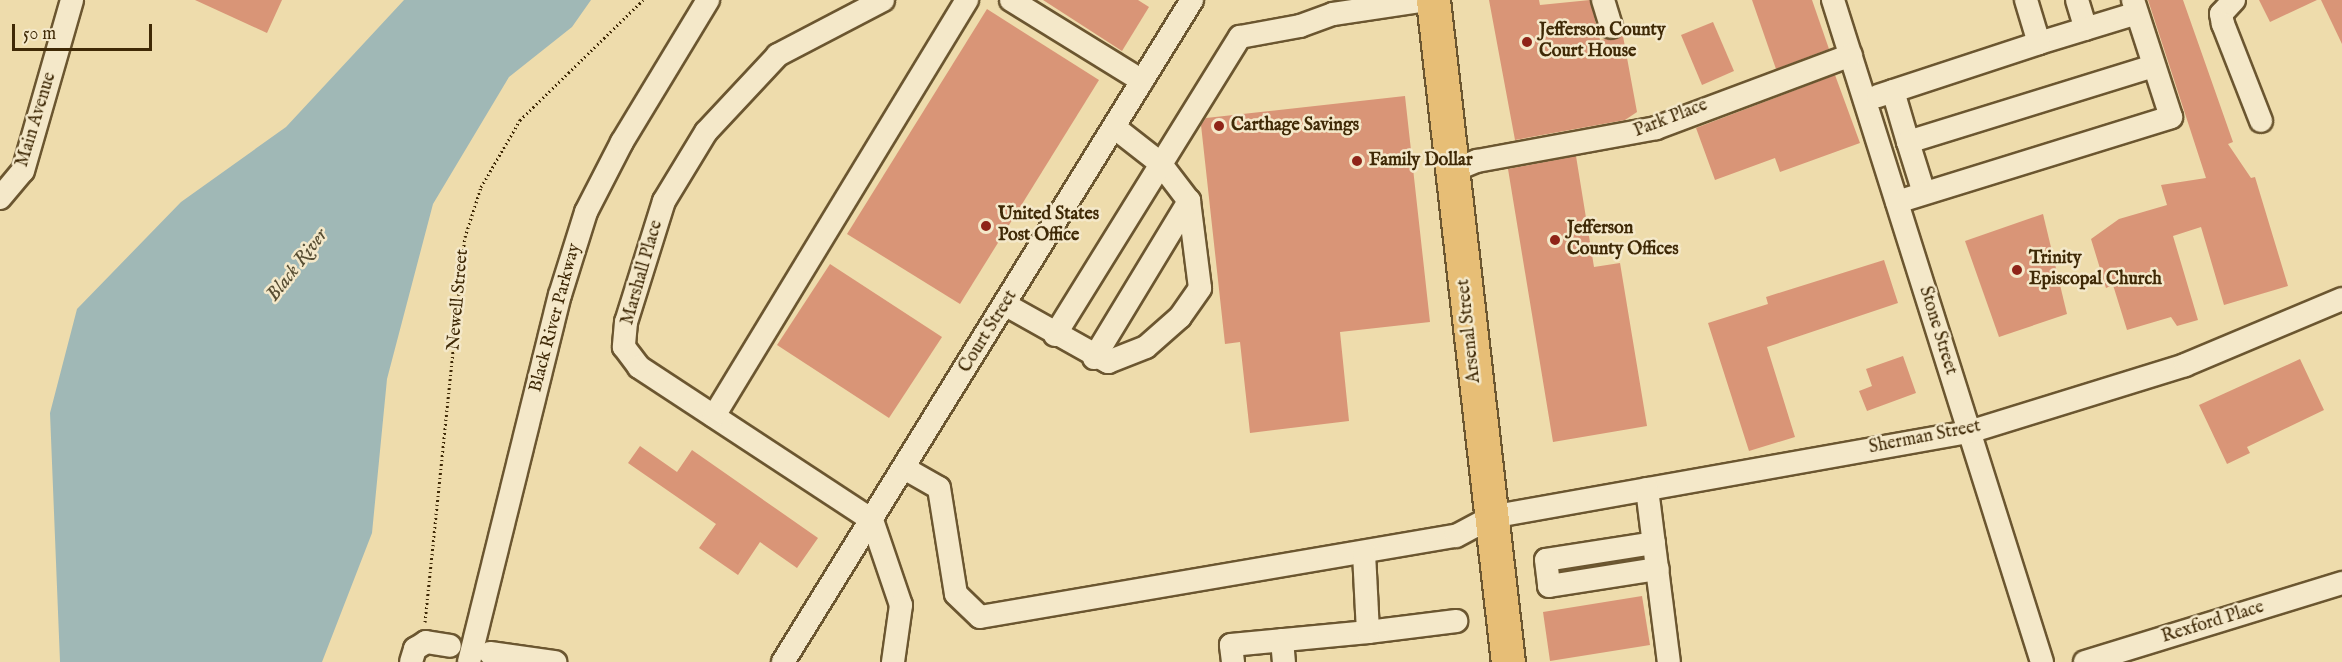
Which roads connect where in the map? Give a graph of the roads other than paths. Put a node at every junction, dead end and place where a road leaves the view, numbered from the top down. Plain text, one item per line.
1 (72, 0) edge
2 (714, 0) edge
3 (883, 0) edge
4 (967, 0) edge
5 (1011, 0) edge
6 (1192, 0) edge
7 (1428, 0) edge
8 (1433, 0) edge
9 (1603, 0) edge
10 (1833, 0) edge
11 (2026, 0) edge
12 (2077, 0) edge
13 (2234, 0) edge
14 (2135, 7) edge
15 (703, 9) edge
16 (1611, 27) dead end
17 (2086, 29) junction
18 (2039, 43) junction
19 (1851, 55) junction
20 (2154, 66) junction
21 (1142, 81) junction
22 (1893, 91) junction
23 (1865, 100) junction
24 (2261, 121) dead end
25 (1114, 127) junction
26 (1908, 142) junction
27 (1160, 163) junction
28 (1452, 171) junction
29 (1924, 194) junction
30 (0, 198) edge
31 (1189, 201) junction
32 (1897, 202) junction
33 (2342, 299) edge
34 (1006, 305) junction
35 (1055, 335) junction
36 (1094, 358) junction
37 (714, 416) junction
38 (1969, 432) junction
39 (904, 468) junction
40 (1647, 489) junction
41 (1491, 517) junction
42 (872, 520) junction
43 (1654, 543) junction
44 (1364, 552) junction
45 (1658, 569) junction
46 (2342, 583) edge
47 (1456, 621) dead end
48 (1368, 632) junction
49 (450, 646) dead end
50 (1283, 651) edge
51 (490, 653) dead end
52 (413, 656) edge
53 (469, 662) edge
54 (555, 662) edge
55 (783, 662) edge
56 (893, 662) edge
57 (1233, 662) edge
58 (1508, 662) edge
59 (1669, 662) edge
60 (2042, 662) edge
61 (2085, 662) edge

1 - 30 street, Main Avenue
2 - 15 street, Black River Parkway
3 - 37 street, Marshall Place
4 - 37 street
5 - 21 street
6 - 21 street, Court Street
7 - 27 street
8 - 28 highway, Arsenal Street
9 - 16 street
10 - 19 street, Stone Street
11 - 18 street
12 - 17 street
13 - 24 street
14 - 17 street
14 - 20 street
15 - 53 street, Black River Parkway
17 - 18 street
18 - 22 street
19 - 23 street, Stone Street
19 - 28 street, Park Place
20 - 26 street
20 - 29 street
21 - 25 street, Court Street
22 - 23 street
22 - 26 street
23 - 32 street, Stone Street
25 - 27 street
25 - 34 street, Court Street
26 - 29 street
27 - 31 street
27 - 35 street
28 - 41 highway, Arsenal Street
29 - 32 street
31 - 36 street
31 - 36 street
32 - 38 street, Stone Street
33 - 38 street, Sherman Street
34 - 35 street
34 - 39 street, Court Street
35 - 36 street
37 - 42 street, Marshall Place
38 - 40 street, Sherman Street
38 - 60 street, Stone Street
39 - 42 street, Court Street
39 - 44 street, Sherman Street
40 - 41 street, Sherman Street
40 - 43 street
41 - 44 street, Sherman Street
41 - 58 highway, Arsenal Street
42 - 55 street, Court Street
42 - 56 street
43 - 45 street
43 - 45 street
44 - 48 street
45 - 59 street
46 - 61 street, Rexford Place
47 - 48 street
48 - 50 street
49 - 52 street
50 - 57 street
51 - 54 street

